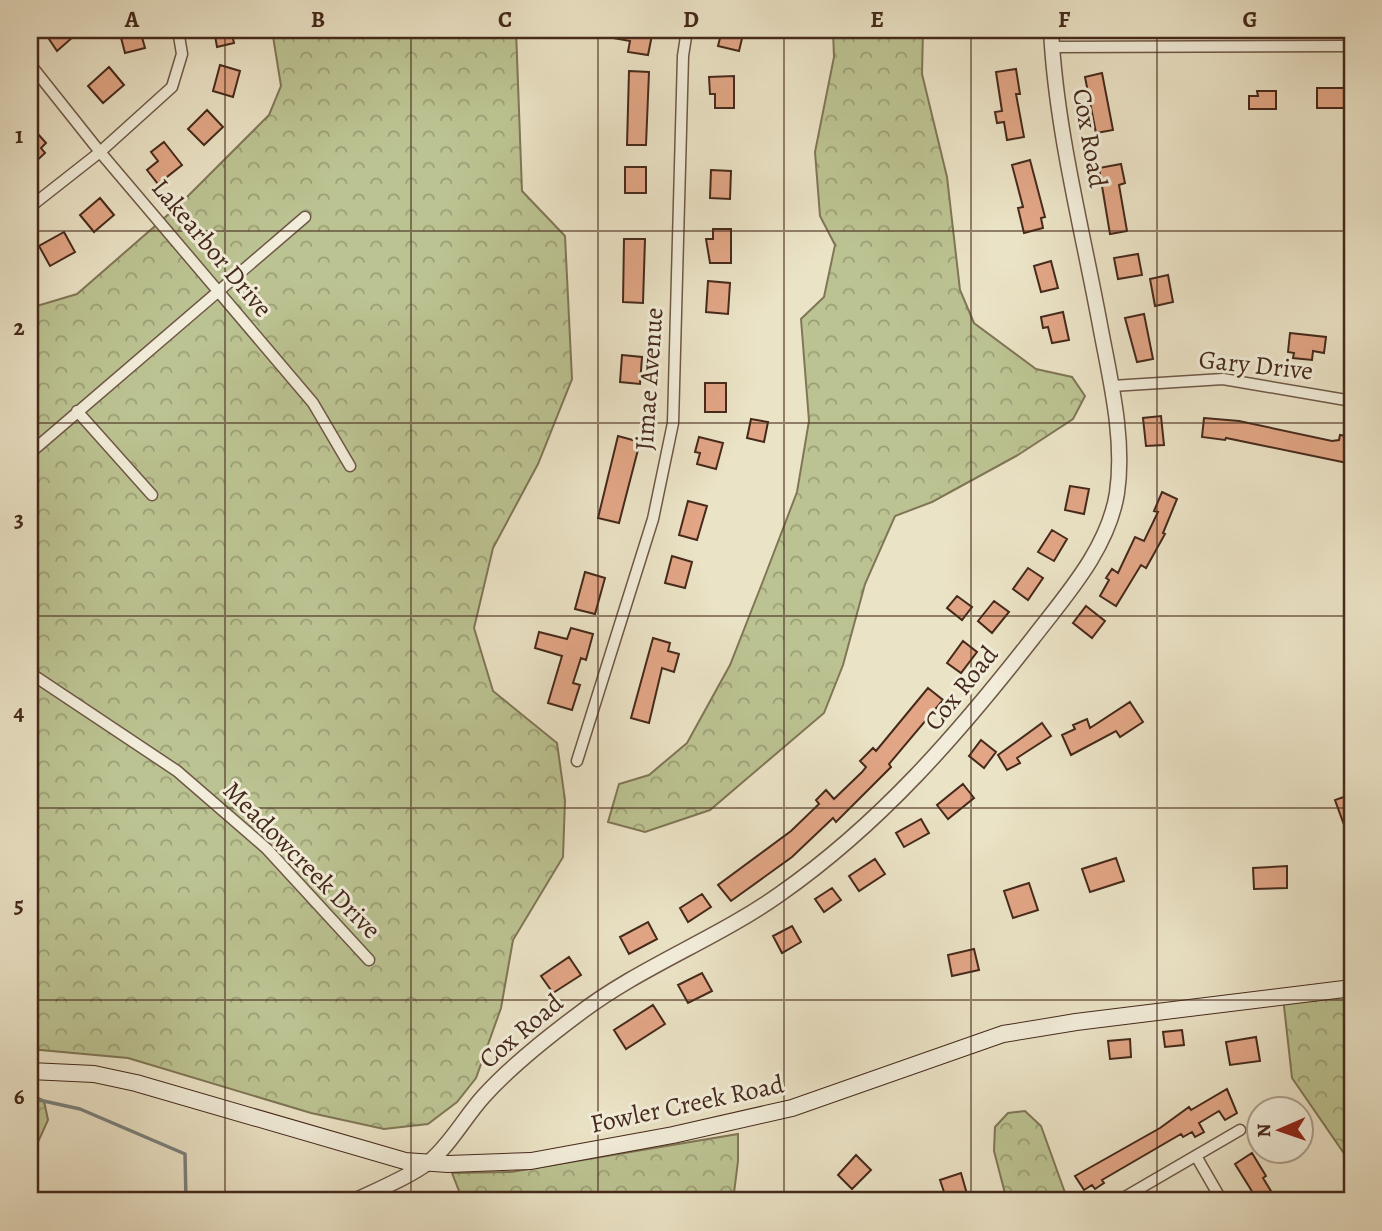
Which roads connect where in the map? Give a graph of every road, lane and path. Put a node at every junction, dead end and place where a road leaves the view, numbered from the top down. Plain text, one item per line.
1 (178, 30) edge
2 (687, 30) edge
3 (1051, 30) edge
4 (1352, 46) edge
5 (1052, 47) junction
6 (30, 64) edge
7 (100, 152) junction
8 (30, 207) edge
9 (305, 217) dead end
10 (217, 289) junction
11 (1112, 386) junction
12 (1352, 401) edge
13 (77, 411) junction
14 (30, 453) edge
15 (350, 466) dead end
16 (152, 495) dead end
17 (30, 673) edge
18 (577, 761) dead end
19 (369, 960) dead end
20 (1352, 988) edge
21 (30, 1071) edge
22 (1240, 1129) dead end
23 (1196, 1156) junction
24 (430, 1161) junction
25 (354, 1201) edge
26 (1118, 1201) edge
27 (1222, 1201) edge

1 - 7 street
2 - 18 street, Jimae Avenue
3 - 5 street, Cox Road
4 - 5 street
5 - 11 street, Cox Road
6 - 7 street, Lakearbor Drive
7 - 8 street
7 - 10 street, Lakearbor Drive
9 - 10 street
10 - 13 street
10 - 15 street, Lakearbor Drive
11 - 12 street, Gary Drive
11 - 24 street, Cox Road
13 - 14 street
13 - 16 street
17 - 19 street, Meadowcreek Drive
20 - 24 main road, Fowler Creek Road
21 - 24 main road, Fowler Creek Road
22 - 23 street
23 - 26 street
23 - 27 street
24 - 25 street

